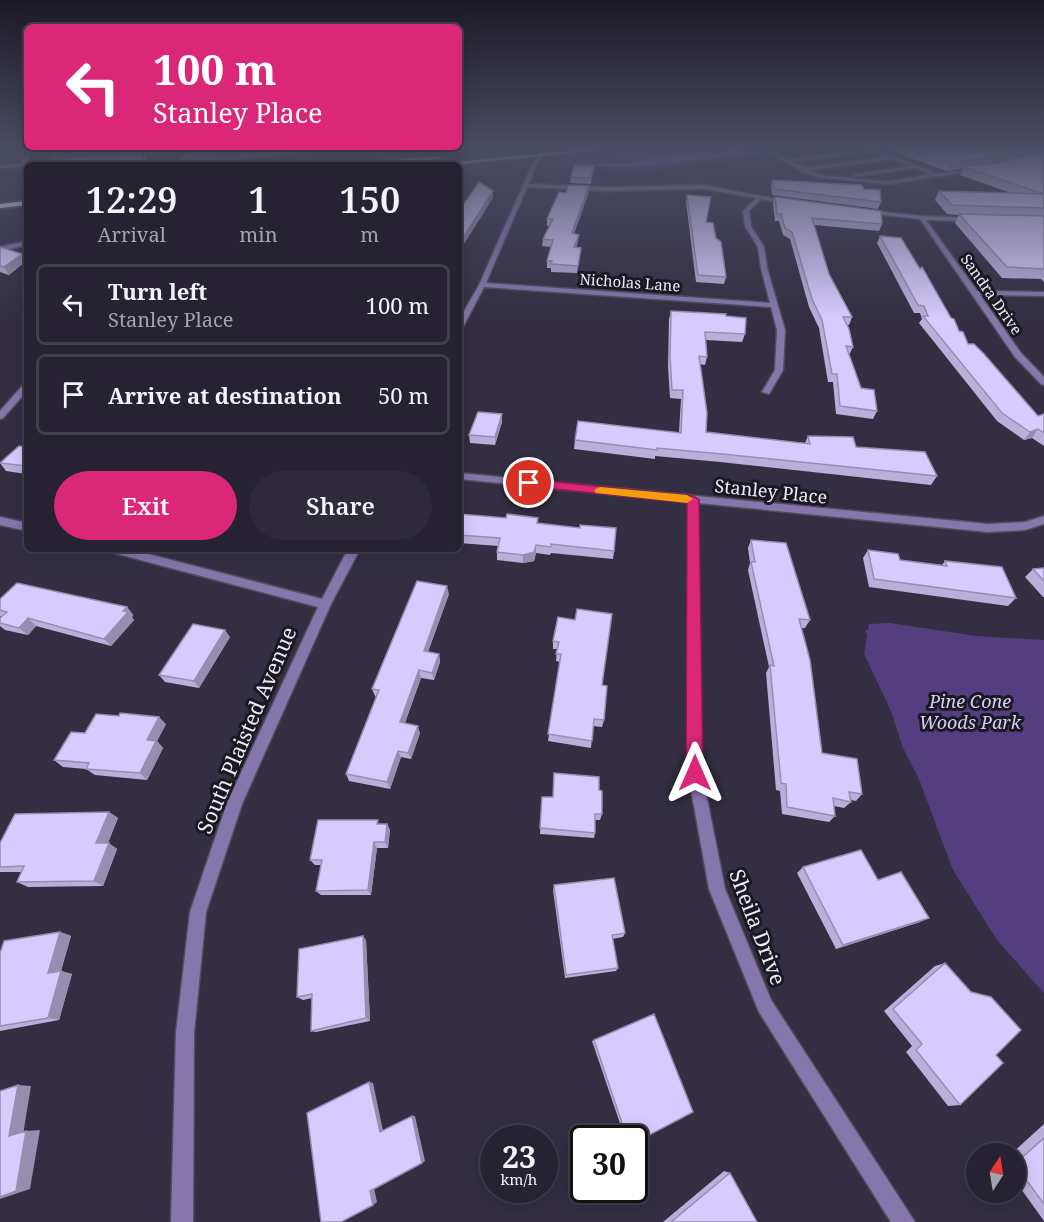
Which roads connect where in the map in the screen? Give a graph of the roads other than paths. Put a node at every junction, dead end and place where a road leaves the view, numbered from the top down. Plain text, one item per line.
1 (517, 205) edge
2 (752, 205) edge
3 (858, 210) edge
4 (922, 218) junction
5 (976, 219) edge
6 (24, 244) edge
7 (0, 249) edge
8 (482, 285) junction
9 (976, 292) junction
10 (1044, 294) edge
11 (775, 305) junction
12 (462, 322) edge
13 (1044, 381) edge
14 (24, 389) edge
15 (766, 392) dead end
16 (0, 416) edge
17 (462, 476) edge
18 (693, 500) junction
19 (1044, 520) edge
20 (0, 521) edge
21 (24, 525) edge
22 (126, 552) edge
23 (352, 552) edge
24 (325, 604) junction
25 (182, 1222) edge
26 (904, 1222) edge

1 - 8 street
2 - 11 street
3 - 4 street
4 - 5 street
4 - 9 street, Sandra Drive
6 - 7 street
8 - 11 street, Nicholas Lane
8 - 12 street
9 - 10 street
9 - 13 street, Sandra Drive
11 - 15 street
14 - 16 street
17 - 18 street, Stanley Place
18 - 19 street, Stanley Place
18 - 26 street, Sheila Drive
20 - 21 street
22 - 24 street
23 - 24 street, South Plaisted Avenue
24 - 25 street, South Plaisted Avenue

